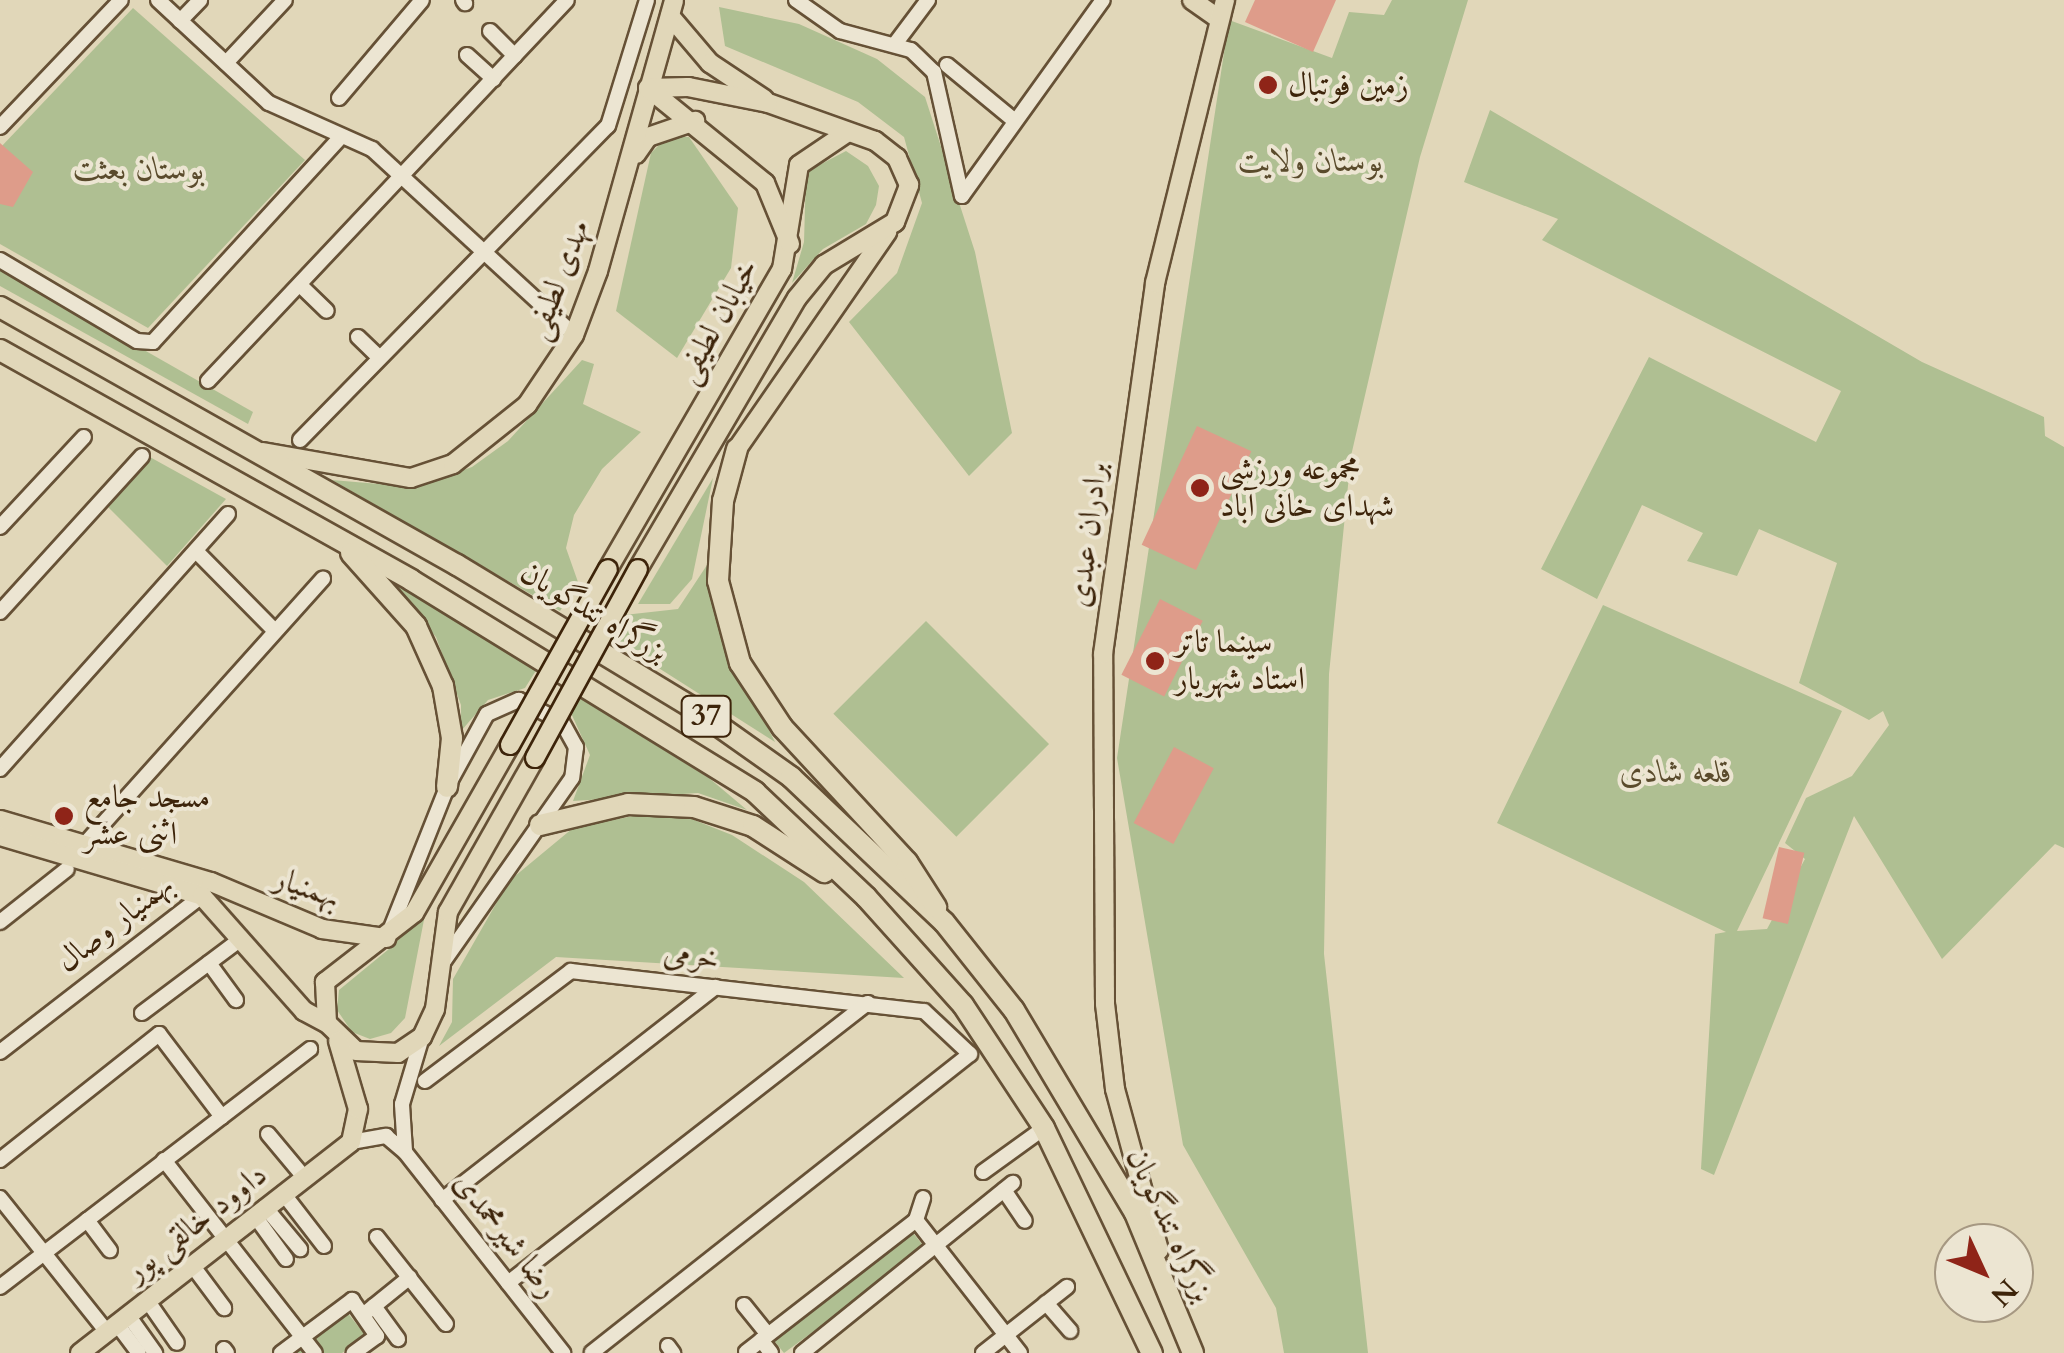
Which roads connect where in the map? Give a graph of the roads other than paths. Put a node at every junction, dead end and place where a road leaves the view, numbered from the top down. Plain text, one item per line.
1 (121, 0) edge
2 (158, 0) edge
3 (200, 0) edge
4 (285, 0) edge
5 (421, 0) edge
6 (568, 0) edge
7 (646, 0) edge
8 (796, 0) edge
9 (928, 0) edge
10 (1103, 0) edge
11 (1192, 0) edge
12 (1225, 0) edge
13 (672, 8) edge
14 (1218, 18) junction
15 (180, 21) junction
16 (490, 32) dead end
17 (895, 44) junction
18 (467, 55) dead end
19 (515, 56) junction
20 (226, 63) junction
21 (947, 65) dead end
22 (494, 79) junction
23 (623, 81) junction
24 (648, 88) junction
25 (338, 98) dead end
26 (768, 103) junction
27 (695, 121) junction
28 (1015, 121) junction
29 (0, 128) edge
30 (848, 132) junction
31 (341, 138) junction
32 (625, 171) junction
33 (402, 178) junction
34 (895, 222) junction
35 (790, 244) junction
36 (478, 252) junction
37 (0, 260) edge
38 (300, 285) junction
39 (0, 307) edge
40 (327, 311) dead end
41 (574, 335) junction
42 (358, 336) dead end
43 (0, 350) edge
44 (378, 358) junction
45 (208, 381) dead end
46 (84, 437) dead end
47 (300, 440) dead end
48 (738, 449) joint
49 (258, 451) junction
50 (142, 456) dead end
51 (228, 514) dead end
52 (0, 527) edge
53 (340, 540) junction
54 (196, 551) junction
55 (322, 579) dead end
56 (0, 612) edge
57 (274, 630) junction
58 (0, 769) edge
59 (448, 786) junction
60 (0, 820) edge
61 (540, 825) junction
62 (0, 836) edge
63 (84, 845) junction
64 (68, 870) dead end
65 (206, 889) junction
66 (0, 922) edge
67 (944, 922) junction
68 (241, 938) junction
69 (387, 938) junction
70 (209, 963) junction
71 (438, 969) junction
72 (935, 973) junction
73 (716, 987) junction
74 (236, 1000) dead end
75 (868, 1002) junction
76 (142, 1013) dead end
77 (327, 1023) junction
78 (422, 1037) junction
79 (338, 1040) junction
80 (310, 1049) dead end
81 (0, 1052) edge
82 (425, 1081) dead end
83 (222, 1117) junction
84 (1044, 1128) junction
85 (268, 1134) dead end
86 (351, 1142) junction
87 (405, 1152) junction
88 (0, 1160) edge
89 (164, 1160) junction
90 (983, 1172) dead end
91 (304, 1177) junction
92 (283, 1194) junction
93 (0, 1198) edge
94 (923, 1198) dead end
95 (442, 1200) junction
96 (260, 1212) junction
97 (86, 1220) junction
98 (916, 1220) junction
99 (1025, 1220) dead end
100 (378, 1237) dead end
101 (225, 1239) junction
102 (324, 1246) dead end
103 (936, 1246) junction
104 (300, 1249) dead end
105 (110, 1250) dead end
106 (44, 1253) junction
107 (286, 1260) dead end
108 (192, 1264) junction
109 (410, 1278) junction
110 (508, 1283) junction
111 (1068, 1286) dead end
112 (0, 1288) edge
113 (147, 1300) junction
114 (1046, 1303) junction
115 (744, 1304) dead end
116 (224, 1308) dead end
117 (368, 1311) junction
118 (1180, 1312) junction
119 (117, 1323) junction
120 (446, 1324) dead end
121 (1070, 1331) dead end
122 (1006, 1335) junction
123 (302, 1336) junction
124 (764, 1338) junction
125 (398, 1339) dead end
126 (177, 1343) dead end
127 (560, 1352) edge
128 (746, 1352) edge
129 (806, 1352) edge
130 (80, 1353) edge
131 (138, 1353) edge
132 (155, 1353) edge
133 (281, 1353) edge
134 (315, 1353) edge
135 (354, 1353) edge
136 (592, 1353) edge
137 (771, 1353) edge
138 (983, 1353) edge
139 (1020, 1353) edge
140 (1152, 1353) edge
141 (1194, 1353) edge

1 - 29 street
2 - 15 street
3 - 15 street
4 - 20 street
5 - 25 street
6 - 19 street
7 - 23 street
8 - 17 street
9 - 17 street
10 - 28 street
11 - 14 main road
12 - 14 main road, برادران عبدی
13 - 24 main road, مهدی لطیفی
13 - 26 main road
14 - 118 main road, برادران عبدی
15 - 20 street
16 - 19 street
17 - 28 street
18 - 22 street
19 - 22 street
20 - 31 street
21 - 28 street
22 - 33 street
23 - 24 street
23 - 36 street
24 - 26 main road
24 - 27 main road
24 - 32 main road, مهدی لطیفی
26 - 30 main road
27 - 32 main road
27 - 35 main road
30 - 34 main road
30 - 35 main road, خیابان لطیفی
31 - 33 street
31 - 37 street
32 - 41 main road, مهدی لطیفی
33 - 36 street
33 - 38 street
34 - 48 main road
34 - 71 main road, خیابان لطیفی, bridge
35 - 69 main road, خیابان لطیفی, bridge
36 - 41 street
36 - 44 street
38 - 40 street
38 - 45 street
39 - 49 highway, بزرگراه تندگویان / 37
41 - 49 main road, مهدی لطیفی
42 - 44 street
43 - 53 highway, بزرگراه تندگویان / 37
44 - 47 street
46 - 52 street
48 - 67 highway
49 - 67 highway, بزرگراه تندگویان / 37
50 - 56 street
51 - 54 street
53 - 59 highway
53 - 72 highway, بزرگراه تندگویان / 37
54 - 57 street
54 - 58 street
55 - 57 street
57 - 63 street
59 - 61 street
59 - 69 street
60 - 63 main road, بهمنیار وصال
61 - 71 street
61 - 72 highway
62 - 65 main road, بهمنیار وصال
63 - 65 main road, بهمنیار وصال
64 - 66 street
65 - 68 main road
65 - 69 main road, بهمنیار
65 - 81 street, بهمنیار وصال
67 - 118 highway, بزرگراه تندگویان / 37
68 - 70 street
68 - 77 main road
69 - 77 main road
70 - 74 street
70 - 76 street
71 - 78 main road
72 - 84 highway, بزرگراه تندگویان / 37
73 - 75 street, خرمی
73 - 82 street, خرمی
73 - 95 street
75 - 110 street
75 - 136 street, خرمی
77 - 79 main road
78 - 79 main road
78 - 87 street
79 - 86 main road
80 - 83 street
83 - 88 street
83 - 89 street
84 - 90 street
84 - 140 highway, بزرگراه تندگویان / 37
85 - 91 street
86 - 87 street
86 - 91 main road, داوود خالقی پور
87 - 95 street, رضا شیرمحمدی
89 - 97 street
89 - 101 street
91 - 92 main road, داوود خالقی پور
92 - 96 main road, داوود خالقی پور
92 - 102 street
93 - 106 street
94 - 98 street
95 - 110 street, رضا شیرمحمدی
96 - 101 main road, داوود خالقی پور
96 - 104 street
96 - 107 street
97 - 105 street
97 - 106 street
98 - 103 street
98 - 124 street
99 - 103 street
100 - 109 street
101 - 108 main road, داوود خالقی پور
101 - 123 street
103 - 122 street
103 - 129 street
106 - 112 street
106 - 119 street
108 - 113 main road, داوود خالقی پور
108 - 116 street
109 - 117 street
109 - 120 street
110 - 127 street, رضا شیرمحمدی
111 - 114 street
113 - 119 main road, داوود خالقی پور
113 - 126 street
114 - 121 street
114 - 122 street
115 - 124 street
117 - 123 street
117 - 125 street
117 - 135 street
118 - 141 highway, بزرگراه تندگویان / 37
119 - 130 main road, داوود خالقی پور
119 - 131 street
119 - 132 street
122 - 138 street
122 - 139 street
123 - 133 street
123 - 134 street
124 - 128 street
124 - 137 street

